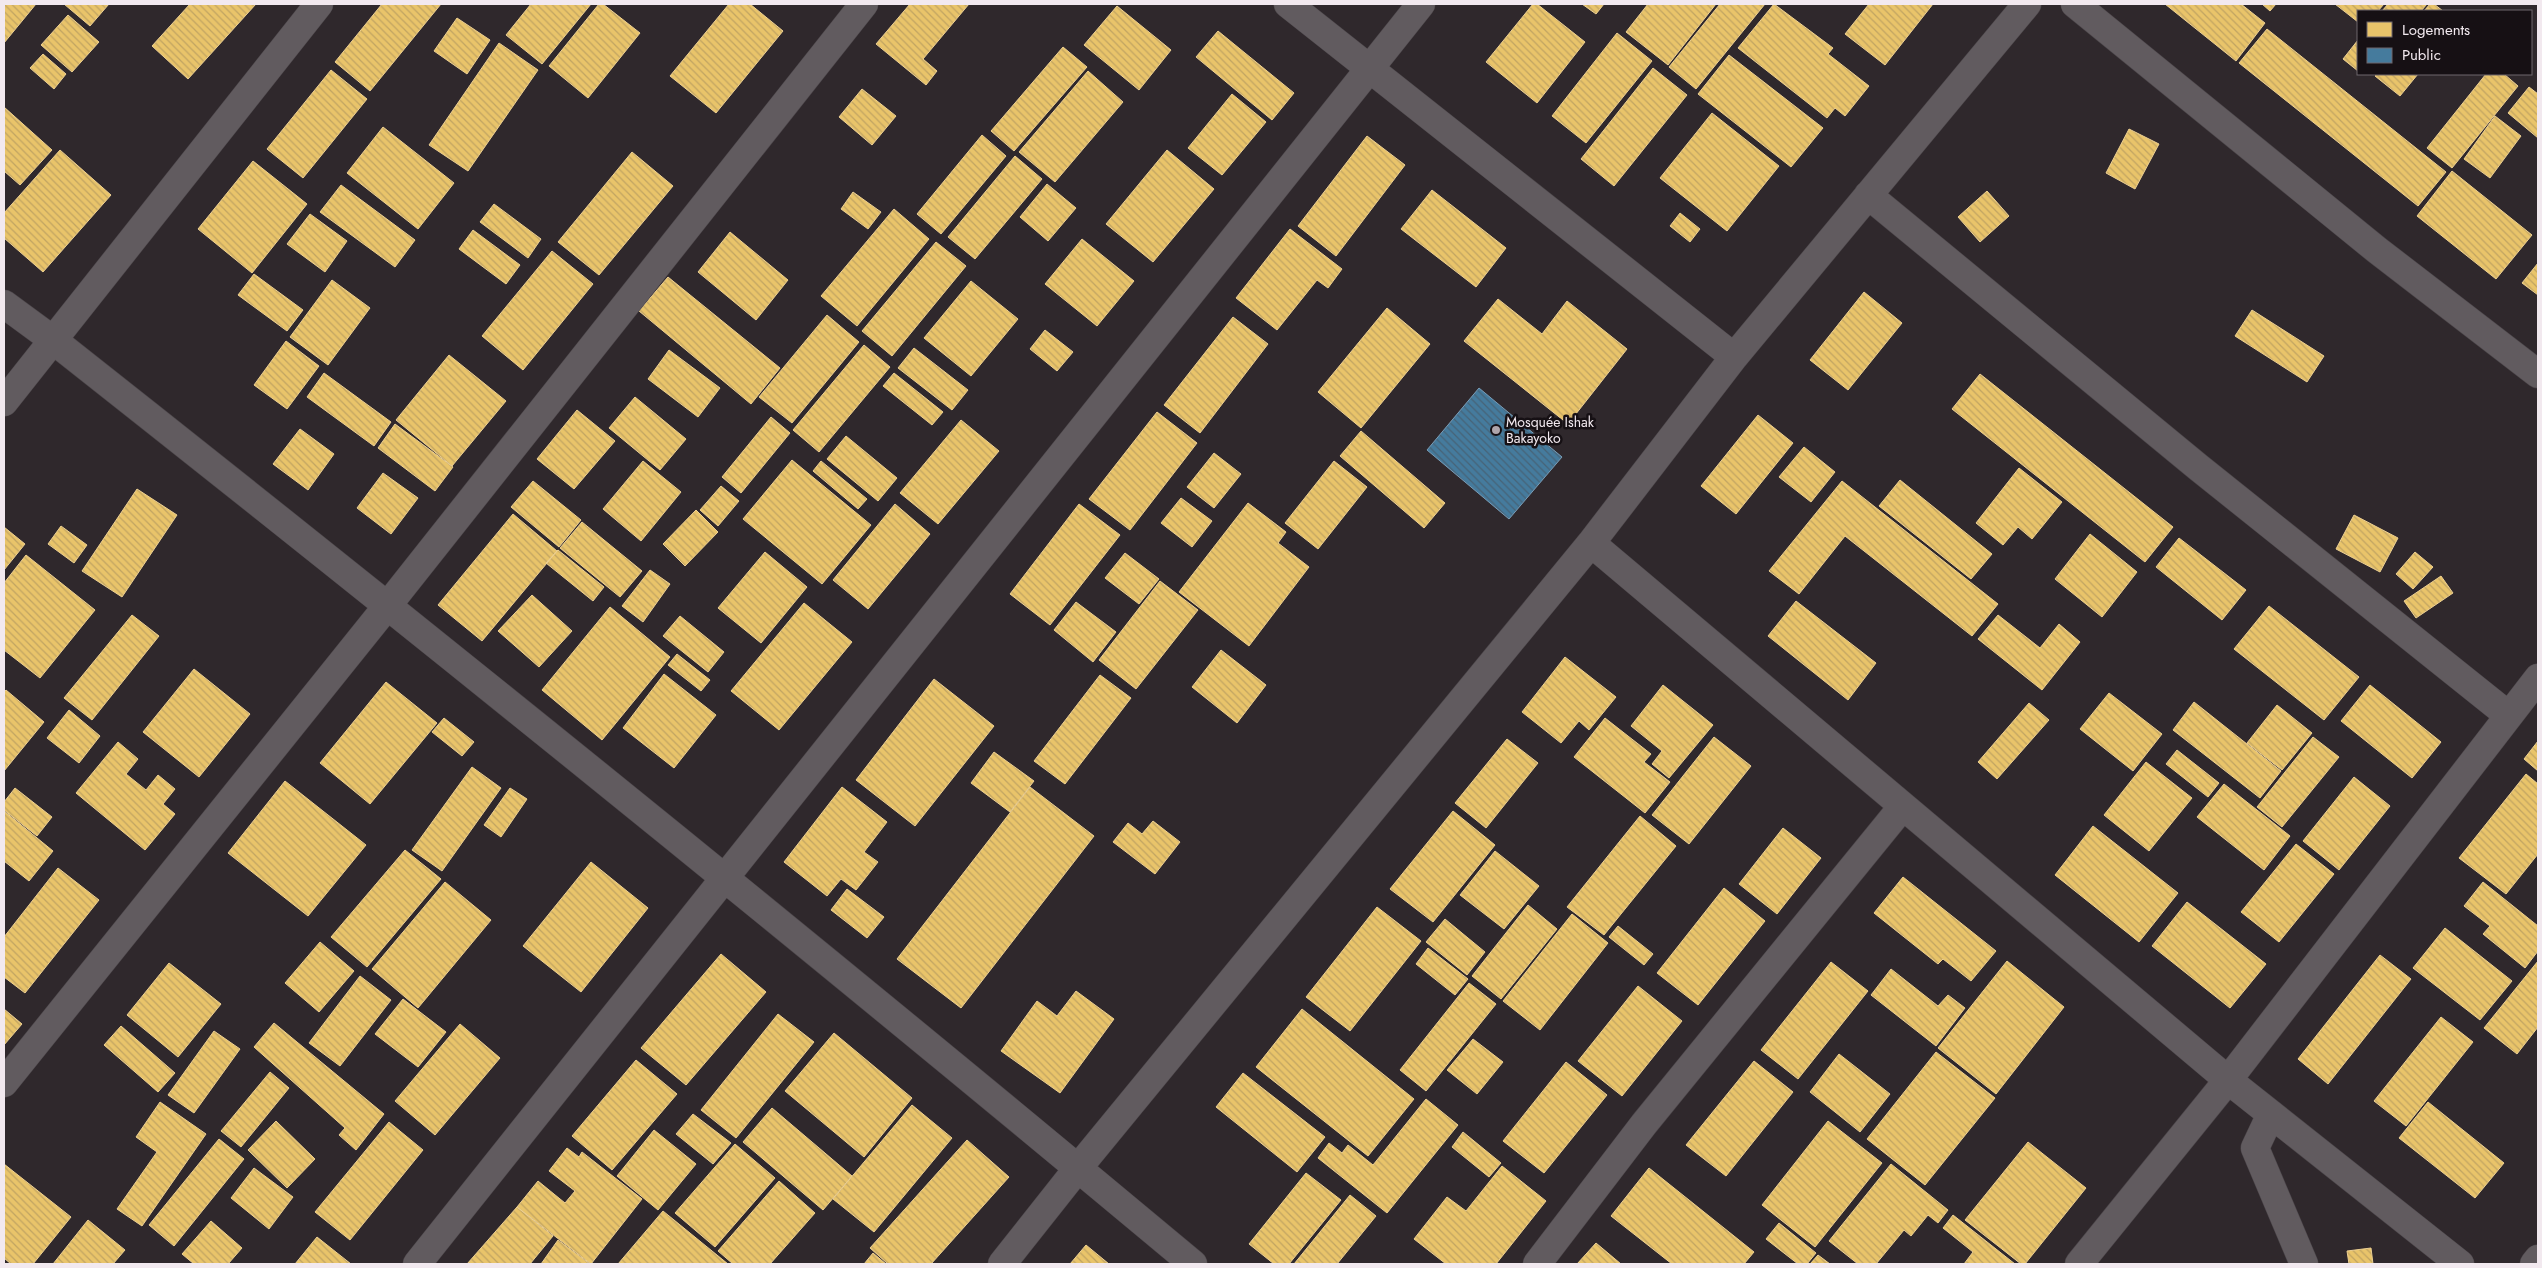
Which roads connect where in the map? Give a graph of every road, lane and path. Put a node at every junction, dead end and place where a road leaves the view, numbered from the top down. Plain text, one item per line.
1 (319, 4) edge
2 (864, 4) edge
3 (1288, 4) edge
4 (1421, 4) edge
5 (2027, 4) edge
6 (2075, 4) edge
7 (1370, 68) junction
8 (1868, 195) junction
9 (4, 304) edge
10 (54, 340) junction
11 (1734, 357) junction
12 (2538, 374) edge
13 (4, 402) edge
14 (1591, 543) junction
15 (388, 605) junction
16 (2538, 678) edge
17 (2508, 715) junction
18 (1903, 806) junction
19 (724, 877) junction
20 (2228, 1080) junction
21 (4, 1083) edge
22 (2271, 1114) junction
23 (1078, 1168) junction
24 (2538, 1259) edge
25 (417, 1264) edge
26 (1002, 1264) edge
27 (1193, 1264) edge
28 (1537, 1264) edge
29 (2079, 1264) edge
30 (2304, 1264) edge
31 (2460, 1264) edge
32 (2534, 1264) edge

1 - 10 street
2 - 15 street
3 - 7 street
4 - 7 street
5 - 8 street
6 - 12 street
7 - 11 street
7 - 19 street
8 - 11 street
8 - 17 street
9 - 10 street
10 - 13 street
10 - 15 street
11 - 14 street
14 - 18 street
14 - 23 street
15 - 19 street
15 - 21 street
16 - 17 street
17 - 20 street
18 - 20 street
18 - 28 street
19 - 23 street
19 - 25 street
20 - 22 street
20 - 29 street
22 - 30 street
22 - 31 street
23 - 26 street
23 - 27 street
24 - 32 street

